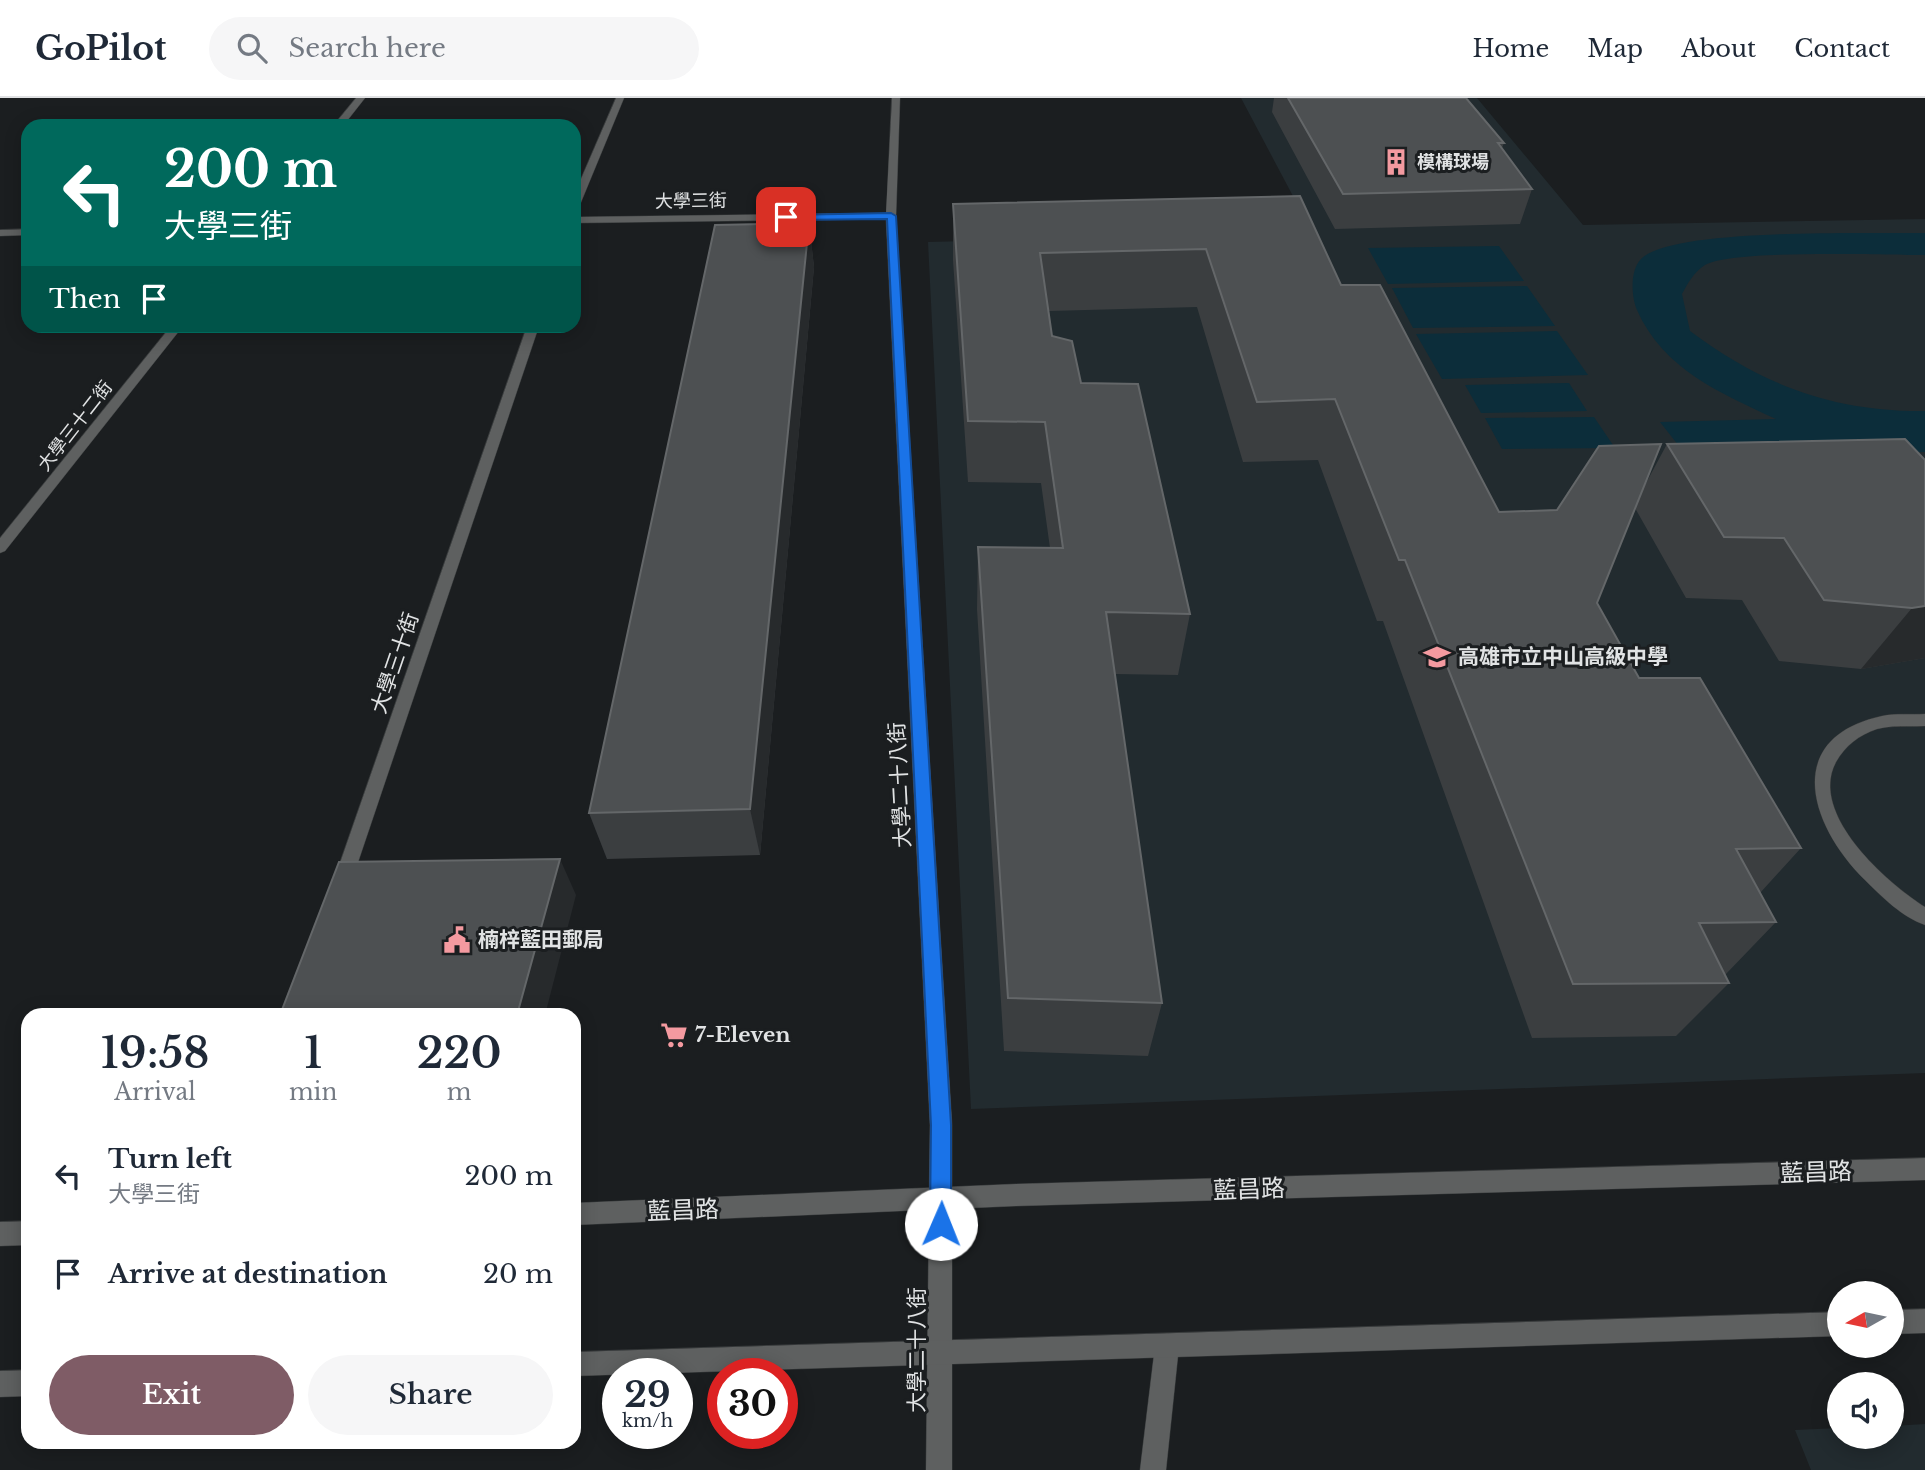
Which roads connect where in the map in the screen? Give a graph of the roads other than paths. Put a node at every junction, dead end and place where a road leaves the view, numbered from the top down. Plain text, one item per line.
1 (360, 98) edge
2 (620, 98) edge
3 (897, 98) edge
4 (344, 119) edge
5 (581, 190) edge
6 (891, 216) junction
7 (581, 220) edge
8 (21, 232) edge
9 (0, 233) edge
10 (171, 333) edge
11 (531, 333) edge
12 (0, 548) edge
13 (1925, 720) edge
14 (337, 898) edge
15 (1925, 917) edge
16 (1925, 1169) edge
17 (941, 1199) junction
18 (581, 1214) edge
19 (21, 1233) edge
20 (0, 1234) edge
21 (1925, 1321) edge
22 (1904, 1322) edge
23 (1827, 1324) edge
24 (1167, 1346) junction
25 (939, 1351) junction
26 (581, 1364) edge
27 (21, 1383) edge
28 (0, 1384) edge
29 (939, 1470) edge
30 (1153, 1470) edge

1 - 4 street
2 - 5 street
3 - 6 street, 大學二十八街
6 - 7 street, 大學三街
6 - 17 street, 大學二十八街
8 - 9 street
10 - 12 street, 大學三十二街
11 - 14 street, 大學三十街
13 - 15 street
16 - 17 street, 藍昌路
17 - 18 street, 藍昌路
17 - 25 street, 大學二十八街
19 - 20 street
21 - 22 street
23 - 24 street
24 - 25 street
24 - 30 street
25 - 26 street
25 - 29 street, 大學二十八街
27 - 28 street

